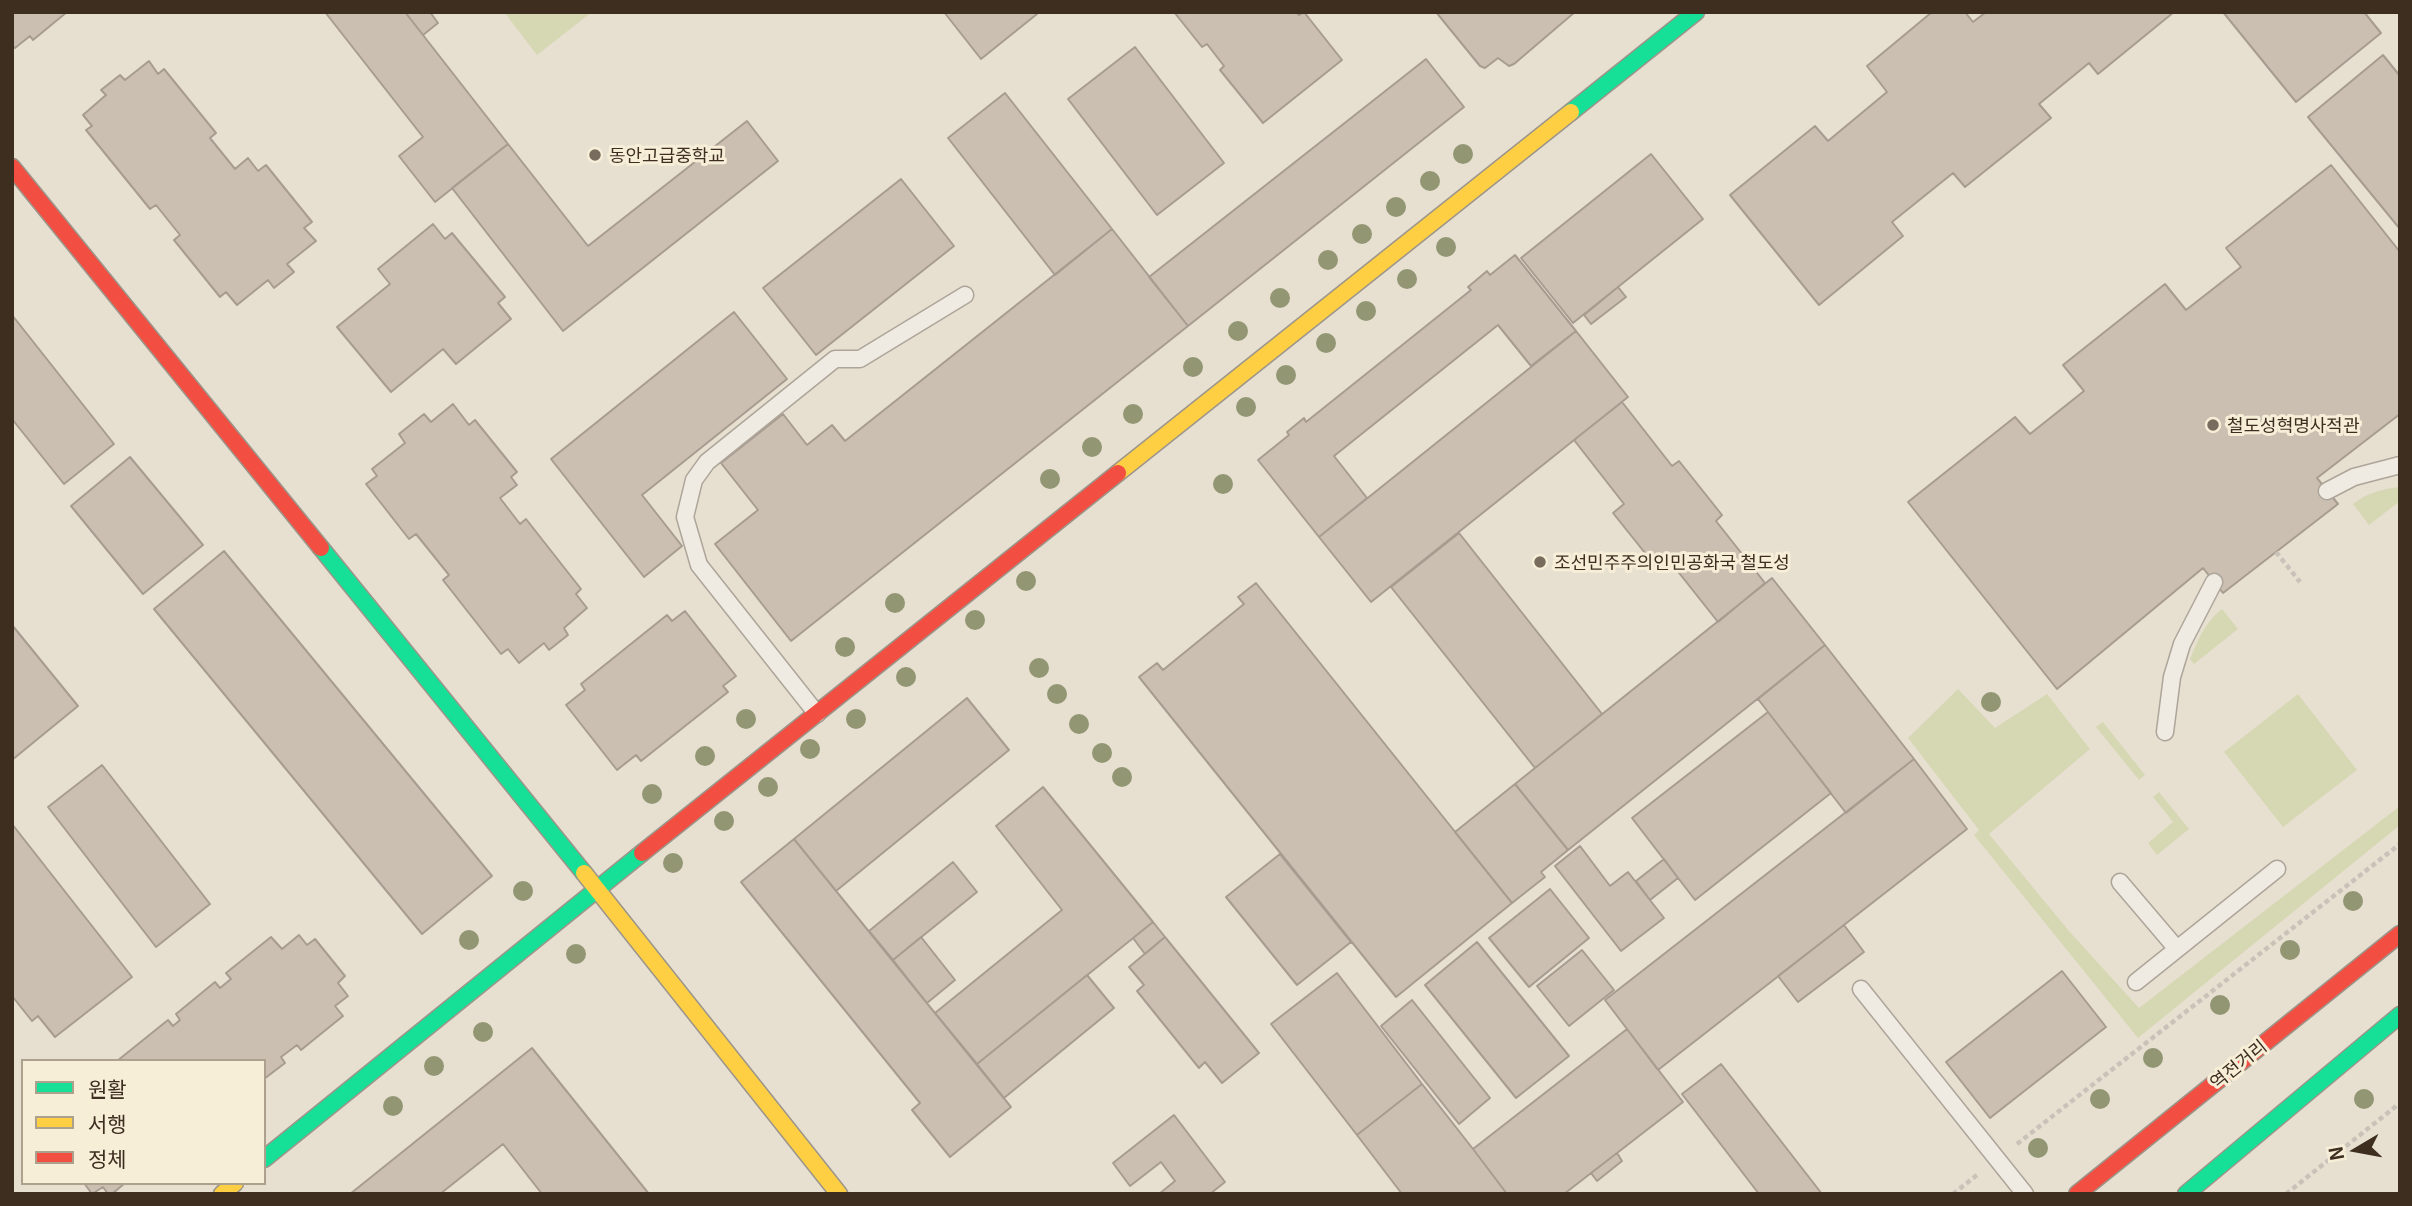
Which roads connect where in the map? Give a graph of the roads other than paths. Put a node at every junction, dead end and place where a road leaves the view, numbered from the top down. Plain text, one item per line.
1 (1696, 12) edge
2 (12, 167) edge
3 (965, 295) dead end
4 (2400, 465) edge
5 (2327, 491) dead end
6 (2214, 582) dead end
7 (817, 714) junction
8 (2165, 732) dead end
9 (2277, 869) dead end
10 (2120, 882) dead end
11 (597, 889) junction
12 (2400, 934) edge
13 (2177, 949) junction
14 (2136, 982) dead end
15 (1861, 989) dead end
16 (2400, 1015) edge
17 (266, 1157) edge
18 (2192, 1190) edge
19 (839, 1194) edge
20 (2025, 1194) edge
21 (2077, 1194) edge

1 - 7 street
2 - 11 street
3 - 7 lane
4 - 5 lane
6 - 8 lane
7 - 11 street
9 - 13 lane
10 - 13 lane
11 - 17 street
11 - 19 street
12 - 21 street, 역전거리
13 - 14 lane
15 - 20 lane
16 - 18 street

